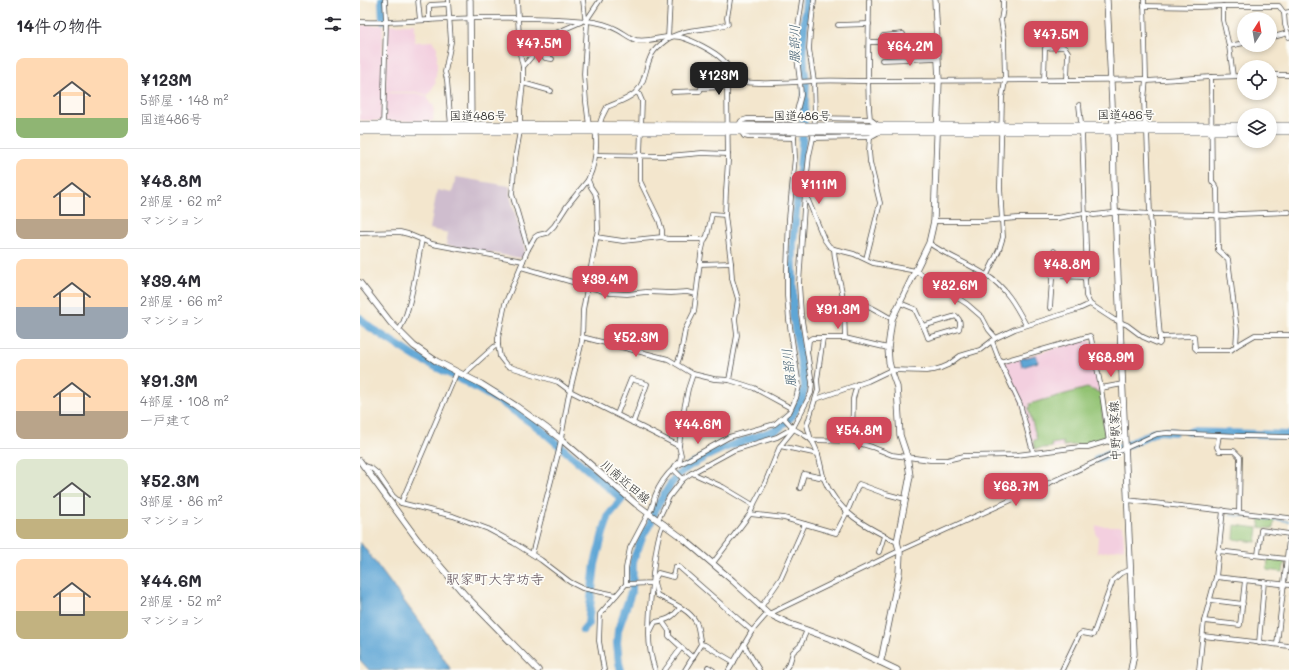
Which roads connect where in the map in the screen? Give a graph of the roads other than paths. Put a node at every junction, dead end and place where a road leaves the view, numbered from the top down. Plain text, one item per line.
1 (385, 0) edge
2 (418, 0) edge
3 (470, 0) edge
4 (517, 0) edge
5 (583, 0) edge
6 (600, 0) edge
7 (670, 0) edge
8 (730, 0) edge
9 (802, 0) edge
10 (814, 0) edge
11 (869, 0) edge
12 (935, 0) edge
13 (1003, 0) edge
14 (1107, 0) edge
15 (1144, 0) edge
16 (448, 2) edge
17 (1144, 6) junction
18 (1223, 6) junction
19 (1287, 13) edge
20 (518, 17) junction
21 (470, 18) junction
22 (449, 19) junction
23 (420, 20) junction
24 (429, 20) junction
25 (386, 21) junction
26 (584, 21) junction
27 (360, 22) edge
28 (869, 24) junction
29 (838, 25) dead end
30 (903, 34) dead end
31 (1288, 35) edge
32 (679, 36) junction
33 (669, 37) junction
34 (1277, 37) edge
35 (869, 42) junction
36 (1237, 44) edge
37 (1229, 46) junction
38 (538, 48) junction
39 (938, 58) junction
40 (552, 59) dead end
41 (882, 60) dead end
42 (523, 67) junction
43 (730, 71) junction
44 (1289, 75) edge
45 (1234, 76) joint
46 (1277, 76) edge
47 (1211, 77) junction
48 (1146, 79) junction
49 (1044, 80) junction
50 (1067, 80) junction
51 (1111, 80) junction
52 (814, 81) junction
53 (867, 81) junction
54 (940, 81) junction
55 (1004, 81) junction
56 (800, 82) junction
57 (523, 83) junction
58 (726, 87) junction
59 (551, 91) dead end
60 (636, 92) junction
61 (673, 92) dead end
62 (1079, 105) dead end
63 (815, 118) junction
64 (795, 119) junction
65 (870, 119) junction
66 (360, 125) edge
67 (451, 126) junction
68 (588, 126) junction
69 (1277, 126) edge
70 (1289, 126) edge
71 (1237, 127) edge
72 (383, 128) junction
73 (471, 128) junction
74 (520, 128) junction
75 (597, 128) junction
76 (728, 128) junction
77 (740, 128) junction
78 (880, 128) junction
79 (938, 128) junction
80 (1002, 128) junction
81 (1113, 128) junction
82 (1146, 128) junction
83 (640, 129) junction
84 (1082, 129) junction
85 (1212, 129) junction
86 (360, 131) edge
87 (1237, 131) edge
88 (1277, 131) edge
89 (1289, 131) edge
90 (870, 137) junction
91 (794, 138) junction
92 (813, 138) junction
93 (728, 154) junction
94 (596, 155) junction
95 (640, 155) junction
96 (806, 175) junction
97 (588, 180) junction
98 (1084, 212) junction
99 (1115, 212) junction
100 (1289, 212) edge
101 (1150, 214) junction
102 (725, 215) junction
103 (1217, 216) junction
104 (1003, 220) junction
105 (934, 221) junction
106 (360, 233) edge
107 (596, 237) junction
108 (662, 237) junction
109 (422, 239) junction
110 (704, 241) junction
111 (929, 243) junction
112 (528, 249) junction
113 (834, 249) junction
114 (1054, 251) dead end
115 (866, 259) junction
116 (523, 261) junction
117 (731, 263) junction
118 (700, 264) junction
119 (521, 267) junction
120 (916, 271) junction
121 (987, 275) junction
122 (1052, 276) junction
123 (1085, 279) junction
124 (360, 283) edge
125 (587, 286) junction
126 (696, 294) junction
127 (842, 298) junction
128 (900, 303) junction
129 (1090, 304) junction
130 (1050, 308) dead end
131 (892, 320) junction
132 (1120, 321) junction
133 (1026, 325) junction
134 (923, 326) junction
135 (398, 331) junction
136 (1289, 335) edge
137 (582, 337) junction
138 (1160, 337) junction
139 (823, 338) junction
140 (844, 338) junction
141 (994, 339) junction
142 (498, 345) junction
143 (1236, 346) junction
144 (888, 348) junction
145 (807, 353) junction
146 (1000, 362) junction
147 (677, 364) junction
148 (891, 370) junction
149 (460, 373) junction
150 (693, 374) junction
151 (729, 380) junction
152 (857, 384) junction
153 (1123, 384) junction
154 (1101, 388) junction
155 (570, 391) junction
156 (796, 398) junction
157 (816, 399) junction
158 (789, 407) junction
159 (617, 414) junction
160 (784, 418) junction
161 (633, 423) junction
162 (792, 427) junction
163 (1219, 435) junction
164 (1125, 436) junction
165 (1289, 437) edge
166 (562, 440) junction
167 (811, 440) junction
168 (852, 441) junction
169 (1109, 442) junction
170 (679, 446) junction
171 (780, 446) junction
172 (1125, 446) junction
173 (1033, 452) junction
174 (818, 454) junction
175 (907, 456) junction
176 (361, 463) edge
177 (674, 469) junction
178 (692, 473) junction
179 (682, 478) junction
180 (824, 478) junction
181 (800, 488) dead end
182 (905, 499) junction
183 (1127, 500) junction
184 (401, 503) junction
185 (753, 505) junction
186 (1223, 510) junction
187 (1239, 511) junction
188 (847, 512) junction
189 (649, 514) junction
190 (750, 514) junction
191 (1289, 518) edge
192 (658, 519) junction
193 (664, 524) junction
194 (805, 524) junction
195 (1289, 534) edge
196 (884, 536) junction
197 (1289, 539) edge
198 (897, 542) junction
199 (1218, 550) junction
200 (879, 552) dead end
201 (900, 552) junction
202 (532, 554) junction
203 (1258, 555) junction
204 (1287, 559) junction
205 (713, 563) junction
206 (1130, 570) junction
207 (1216, 577) junction
208 (1245, 580) junction
209 (653, 582) junction
210 (1264, 582) junction
211 (627, 584) junction
212 (1284, 584) junction
213 (1289, 585) edge
214 (616, 595) junction
215 (1210, 600) junction
216 (1243, 604) junction
217 (761, 607) junction
218 (680, 608) junction
219 (769, 614) junction
220 (662, 621) junction
221 (1204, 621) junction
222 (807, 630) junction
223 (752, 632) junction
224 (649, 634) junction
225 (1203, 636) junction
226 (1259, 643) junction
227 (701, 644) junction
228 (1277, 644) junction
229 (744, 645) junction
230 (1289, 646) edge
231 (681, 648) junction
232 (693, 658) junction
233 (734, 662) junction
234 (880, 662) junction
235 (708, 667) dead end
236 (538, 670) edge
237 (604, 670) edge
238 (655, 670) edge
239 (665, 670) edge
240 (685, 670) edge
241 (713, 670) edge
242 (729, 670) edge
243 (759, 670) edge
244 (785, 670) edge
245 (897, 670) edge
246 (1062, 670) edge
247 (1132, 670) edge
248 (1199, 670) edge

1 - 25 street
2 - 23 street
3 - 21 main road
4 - 20 street
5 - 26 street
6 - 26 street
7 - 33 street
8 - 32 street
9 - 56 street
10 - 52 street
11 - 28 street
12 - 39 main road
13 - 55 street
14 - 51 main road, 中野駅家線
15 - 17 street
16 - 22 street
16 - 24 street
17 - 18 street
17 - 48 street
18 - 19 street
18 - 37 street
19 - 31 street
20 - 21 street
20 - 26 street
20 - 42 street
21 - 22 street
21 - 73 main road
22 - 24 street
22 - 67 street
23 - 24 street
23 - 25 street
25 - 27 street
25 - 72 street
26 - 33 street
26 - 38 street
26 - 68 street
28 - 29 street
28 - 35 street
30 - 35 street
31 - 34 street
32 - 33 street
32 - 43 street
33 - 60 street
35 - 53 street
36 - 37 street
37 - 45 street
38 - 40 street
38 - 42 street
39 - 41 street
39 - 54 main road
42 - 57 street
43 - 56 street
43 - 58 street
44 - 46 street
45 - 47 street
47 - 48 street
47 - 85 street
48 - 51 street
48 - 82 street
49 - 50 street
49 - 50 street
49 - 55 street
50 - 51 street
51 - 81 main road, 中野駅家線
52 - 53 street
52 - 56 street
52 - 63 street
53 - 54 street
53 - 65 street
54 - 55 street
54 - 79 main road
55 - 80 street
56 - 64 street
57 - 59 street
57 - 74 street
58 - 61 street
58 - 76 street
60 - 75 street
60 - 83 street
62 - 84 street
63 - 65 street
63 - 92 street
64 - 77 street
64 - 91 street
65 - 78 street
66 - 72 highway, 国道486号
67 - 72 highway, 国道486号
67 - 73 highway, 国道486号
68 - 74 highway, 国道486号
68 - 75 highway, 国道486号
69 - 70 highway
71 - 85 highway, 国道486号
72 - 73 highway, 国道486号
72 - 86 highway, 国道486号
73 - 74 highway, 国道486号
74 - 75 highway, 国道486号
74 - 112 street
75 - 83 highway, 国道486号
75 - 94 street
76 - 77 highway, 国道486号
76 - 83 highway, 国道486号
76 - 93 street
77 - 78 highway, 国道486号, bridge
77 - 91 street
78 - 79 highway, 国道486号
78 - 90 street
79 - 80 highway, 国道486号
79 - 105 main road
80 - 84 highway, 国道486号
80 - 104 street
81 - 82 highway, 国道486号
81 - 84 highway, 国道486号
81 - 99 main road, 中野駅家線
82 - 85 highway, 国道486号
82 - 101 street
83 - 95 street
84 - 98 street
85 - 87 highway, 国道486号
85 - 103 street
88 - 89 highway
90 - 92 street
90 - 115 street
91 - 156 street
92 - 96 street
93 - 95 street
93 - 102 street
94 - 95 street
94 - 97 street
95 - 108 street
96 - 113 street
96 - 145 street
97 - 107 street
97 - 112 street
98 - 99 street
98 - 104 street
98 - 123 street
99 - 101 street
99 - 132 main road, 中野駅家線
100 - 103 street
101 - 103 street
101 - 138 street
102 - 110 street
102 - 117 street
103 - 143 street
104 - 105 street
104 - 121 street
105 - 111 main road
106 - 109 street
107 - 108 street
107 - 125 street
108 - 110 street
109 - 116 street
109 - 135 street
110 - 118 street
111 - 120 main road
111 - 121 street
112 - 116 street
113 - 115 street
113 - 127 street
114 - 122 street
115 - 120 street
116 - 119 street
117 - 118 street
117 - 151 street
118 - 126 street
119 - 125 street
119 - 142 street
120 - 128 main road
120 - 141 street
121 - 133 street
122 - 123 street
122 - 130 street
123 - 129 street
124 - 135 main road, 川南近田線
125 - 126 street
125 - 137 street
126 - 147 street
127 - 131 street
127 - 140 street
128 - 131 main road
128 - 134 street
129 - 132 street
129 - 133 street
131 - 144 main road
132 - 138 street
132 - 153 main road, 中野駅家線
133 - 141 street
134 - 134 street
135 - 149 main road, 川南近田線
136 - 143 street
137 - 147 street
137 - 155 street
138 - 143 street
139 - 140 street
139 - 145 street
139 - 157 street
140 - 144 street
141 - 146 street
141 - 148 street
142 - 149 street
142 - 155 street
144 - 148 main road
145 - 162 street
146 - 154 street
146 - 173 street
147 - 150 street
148 - 152 street
148 - 175 main road
149 - 166 main road, 川南近田線
149 - 184 street
150 - 151 street
150 - 170 street
151 - 158 street
152 - 157 street
152 - 168 street
153 - 154 street
153 - 164 main road, 中野駅家線
154 - 169 street
155 - 159 street
155 - 166 street
156 - 158 street
156 - 160 street
157 - 167 street
158 - 160 street
159 - 161 street
159 - 161 street
160 - 162 street
160 - 177 street
161 - 170 street
162 - 167 street
162 - 171 street
162 - 178 street
163 - 165 street
163 - 172 street
163 - 187 street
164 - 169 street
164 - 172 main road, 中野駅家線
166 - 189 main road, 川南近田線
166 - 202 street
167 - 168 street
167 - 174 street
168 - 175 street
169 - 173 street
170 - 177 street
171 - 174 street
171 - 185 street
172 - 183 main road, 中野駅家線
172 - 201 street
173 - 175 street
174 - 180 street
175 - 182 main road
176 - 184 street
176 - 236 main road
177 - 179 street
177 - 189 street
178 - 179 street
178 - 185 street
179 - 192 street
180 - 181 street
180 - 188 street
182 - 188 street
182 - 198 main road
183 - 186 street
183 - 206 main road, 中野駅家線
184 - 202 street
185 - 190 street
186 - 187 street
186 - 199 street
187 - 191 street
188 - 194 street
188 - 196 street
189 - 192 main road, 川南近田線
189 - 211 street
190 - 194 street
190 - 205 street
192 - 193 main road, 川南近田線
193 - 205 main road, 川南近田線
193 - 209 street
194 - 217 street
195 - 203 street
196 - 198 street
196 - 200 street
197 - 204 street
198 - 201 main road
199 - 203 street
199 - 207 street
201 - 219 street
201 - 234 main road
202 - 214 street
203 - 204 street
204 - 212 street
205 - 217 main road, 川南近田線
206 - 246 street
206 - 247 main road, 中野駅家線
207 - 208 street
207 - 215 street
208 - 210 street
208 - 216 street
209 - 211 street
209 - 218 street
209 - 223 street
209 - 224 street
210 - 212 street
210 - 226 street
211 - 214 street
212 - 213 street
212 - 228 street
214 - 237 street
215 - 216 street
215 - 221 street
216 - 221 street
217 - 219 main road, 川南近田線
218 - 220 street
218 - 227 street
219 - 222 main road, 川南近田線
219 - 223 street
220 - 224 street
220 - 231 street
221 - 225 street
222 - 234 main road, 川南近田線
222 - 244 street
223 - 229 street
224 - 238 street
225 - 226 street
225 - 248 street
226 - 228 street
227 - 232 street
227 - 233 street
228 - 230 street
229 - 233 street
229 - 243 street
231 - 232 street
231 - 239 street
232 - 240 street
233 - 242 street
234 - 245 main road, 川南近田線
235 - 241 street

